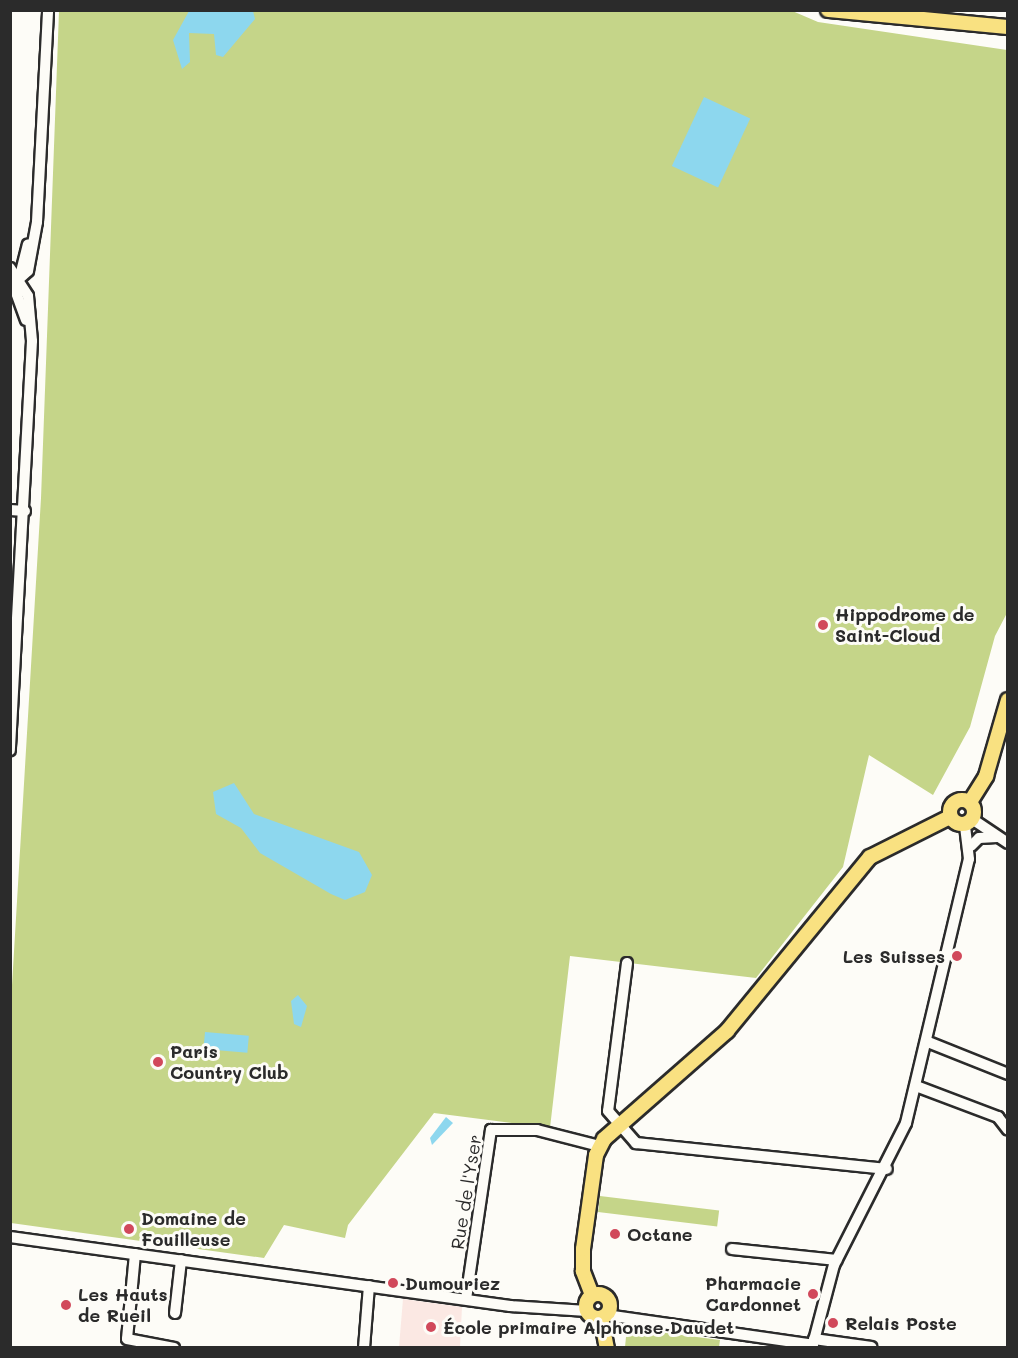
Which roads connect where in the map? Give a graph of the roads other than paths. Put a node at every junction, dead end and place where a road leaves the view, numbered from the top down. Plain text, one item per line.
1 (48, 10) edge
2 (828, 10) edge
3 (1008, 27) edge
4 (10, 268) edge
5 (15, 284) edge
6 (10, 510) edge
7 (25, 511) junction
8 (1008, 700) edge
9 (12, 718) edge
10 (10, 750) edge
11 (970, 802) junction
12 (950, 817) junction
13 (969, 822) junction
14 (997, 837) junction
15 (1008, 843) edge
16 (971, 846) junction
17 (627, 963) dead end
18 (928, 1042) junction
19 (1008, 1074) edge
20 (916, 1086) junction
21 (618, 1126) junction
22 (1008, 1130) edge
23 (600, 1146) junction
24 (886, 1169) junction
25 (10, 1237) edge
26 (732, 1249) dead end
27 (135, 1254) junction
28 (181, 1260) junction
29 (836, 1260) junction
30 (369, 1286) junction
31 (592, 1295) junction
32 (466, 1299) junction
33 (587, 1311) junction
34 (175, 1313) dead end
35 (603, 1317) junction
36 (813, 1344) edge
37 (174, 1347) edge
38 (364, 1347) edge
39 (608, 1347) edge
40 (871, 1347) edge

1 - 5 street
2 - 3 main road
4 - 5 street
5 - 7 street
6 - 7 street
7 - 9 street
8 - 11 main road
9 - 10 street
11 - 12 main road
11 - 13 main road
12 - 13 main road
12 - 21 main road
13 - 14 street
13 - 16 street
14 - 15 street
14 - 16 street
16 - 18 street
17 - 21 street
18 - 19 street
18 - 20 street
20 - 22 street
20 - 24 street
21 - 23 main road
21 - 24 street
23 - 31 main road
23 - 32 street, Rue de l'Yser
24 - 29 street
25 - 27 street
26 - 29 street
27 - 28 street
27 - 37 street
28 - 30 street
28 - 34 street
29 - 36 street
30 - 32 street
30 - 38 street
31 - 33 main road
31 - 35 main road
32 - 33 street
33 - 35 main road
35 - 36 street
35 - 39 main road
36 - 40 street

